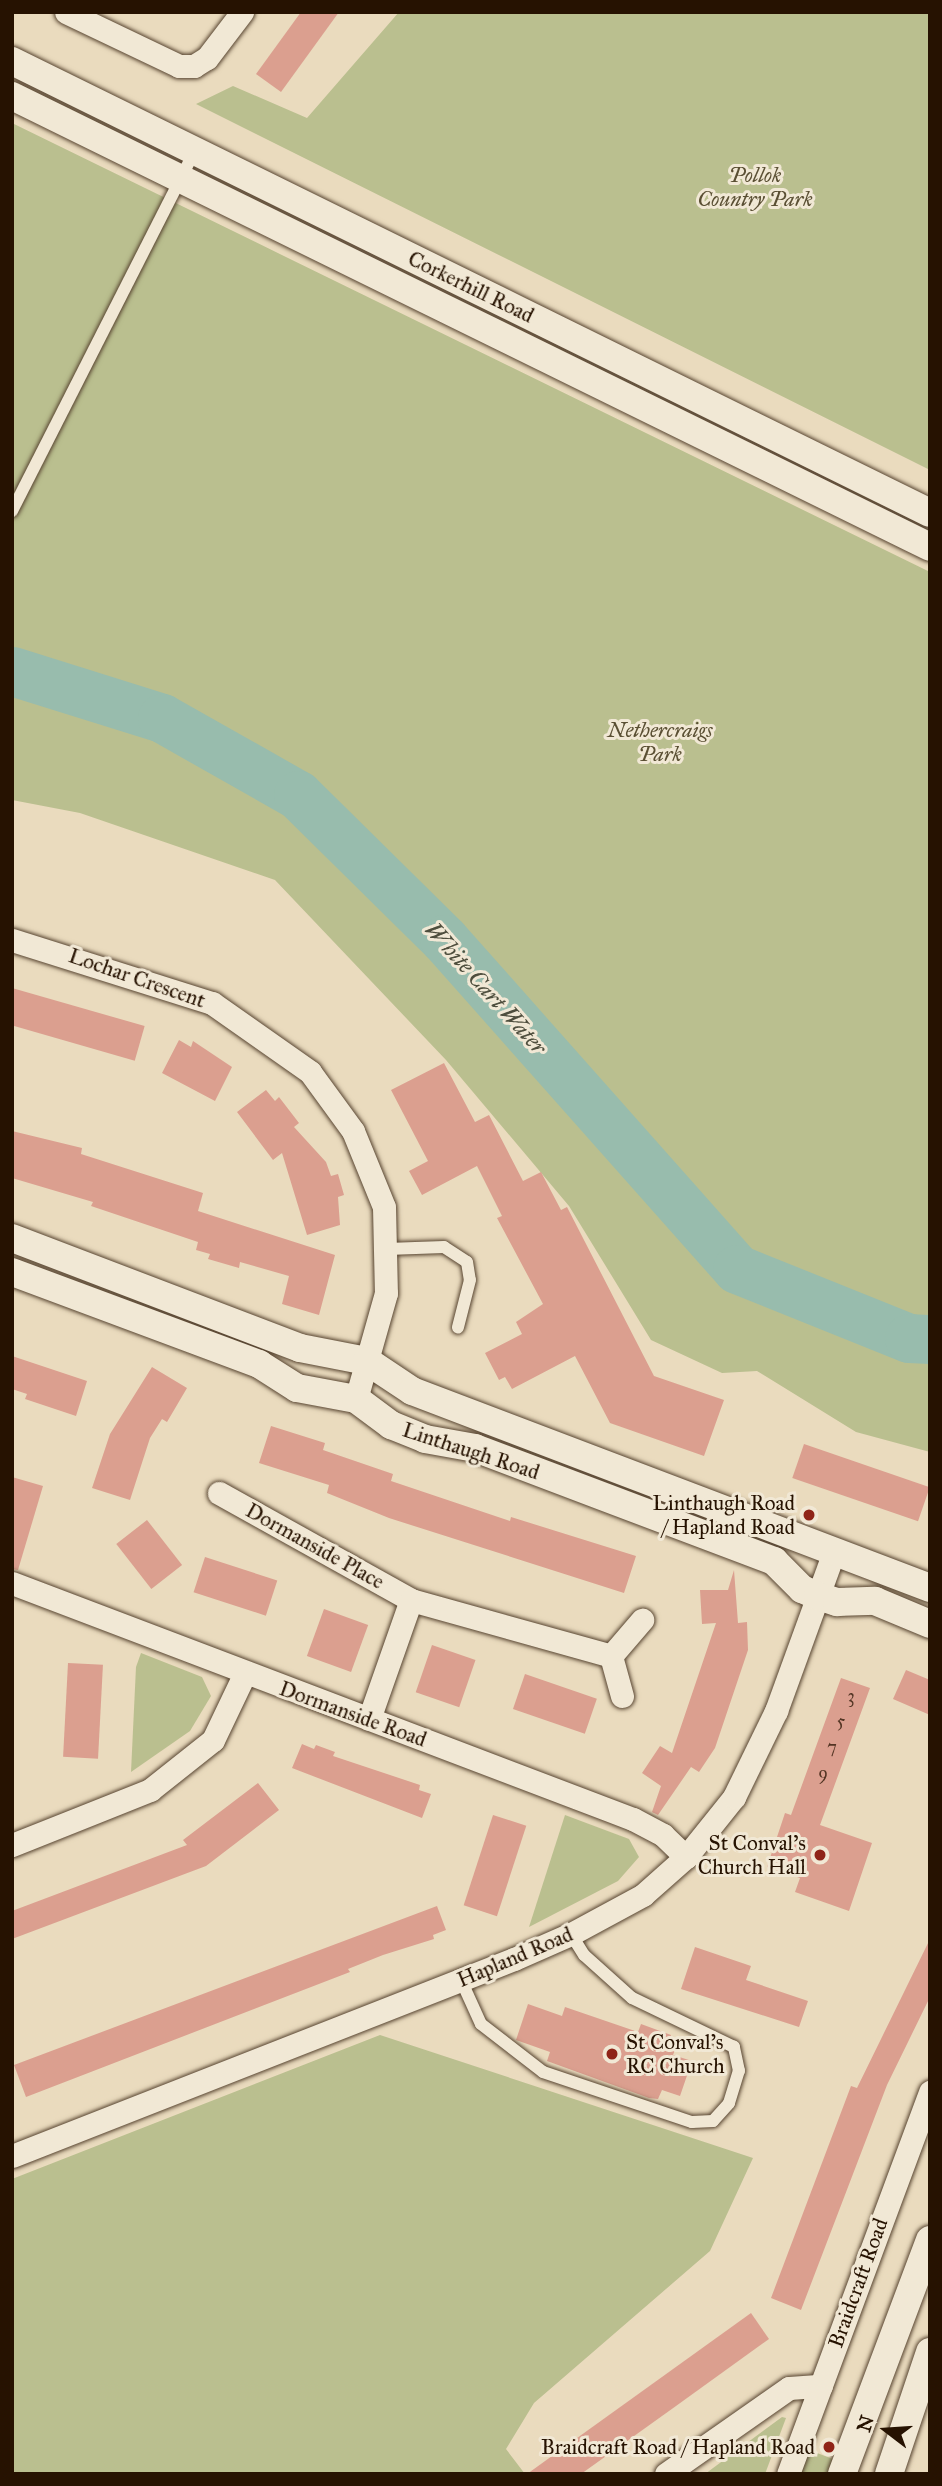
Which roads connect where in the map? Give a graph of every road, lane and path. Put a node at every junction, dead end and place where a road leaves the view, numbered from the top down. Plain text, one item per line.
1 (66, 12) edge
2 (242, 12) edge
3 (12, 61) edge
4 (12, 96) edge
5 (195, 151) junction
6 (179, 179) junction
7 (12, 511) edge
8 (930, 513) edge
9 (930, 547) edge
10 (12, 940) edge
11 (12, 1238) edge
12 (387, 1249) junction
13 (12, 1272) edge
14 (458, 1327) dead end
15 (367, 1361) junction
16 (356, 1399) junction
17 (219, 1493) dead end
18 (834, 1552) junction
19 (12, 1583) edge
20 (930, 1588) edge
21 (818, 1595) junction
22 (411, 1600) junction
23 (642, 1620) dead end
24 (930, 1624) edge
25 (611, 1656) junction
26 (245, 1673) junction
27 (622, 1696) dead end
28 (369, 1719) junction
29 (12, 1845) edge
30 (686, 1857) junction
31 (571, 1934) junction
32 (461, 1980) junction
33 (930, 2092) edge
34 (12, 2156) edge
35 (930, 2240) edge
36 (929, 2357) edge
37 (821, 2386) junction
38 (848, 2472) edge
39 (666, 2474) edge
40 (788, 2474) edge
41 (889, 2474) edge

1 - 2 street
3 - 5 street, Corkerhill Road
4 - 6 street, Corkerhill Road
5 - 6 lane
5 - 8 street, Corkerhill Road
6 - 7 lane
6 - 9 street, Corkerhill Road
10 - 12 street, Lochar Crescent
11 - 15 street, Linthaugh Road
12 - 14 lane
12 - 15 street, Lochar Crescent
13 - 16 street, Linthaugh Road
15 - 16 street, Lochar Crescent
15 - 18 street, Linthaugh Road
16 - 21 street, Linthaugh Road
17 - 22 street, Dormanside Place
18 - 20 street, Linthaugh Road
18 - 21 street, Hapland Road
19 - 26 street, Dormanside Road
21 - 24 street, Linthaugh Road
21 - 30 street, Hapland Road
22 - 25 street, Dormanside Place
22 - 28 street
23 - 25 street
25 - 27 street
26 - 28 street, Dormanside Road
26 - 29 street
28 - 30 street, Dormanside Road
30 - 31 street, Hapland Road
31 - 32 street, Hapland Road
31 - 32 lane
32 - 34 street, Hapland Road
33 - 37 street, Braidcraft Road
35 - 38 street
36 - 41 street
37 - 39 street
37 - 40 street, Braidcraft Road

